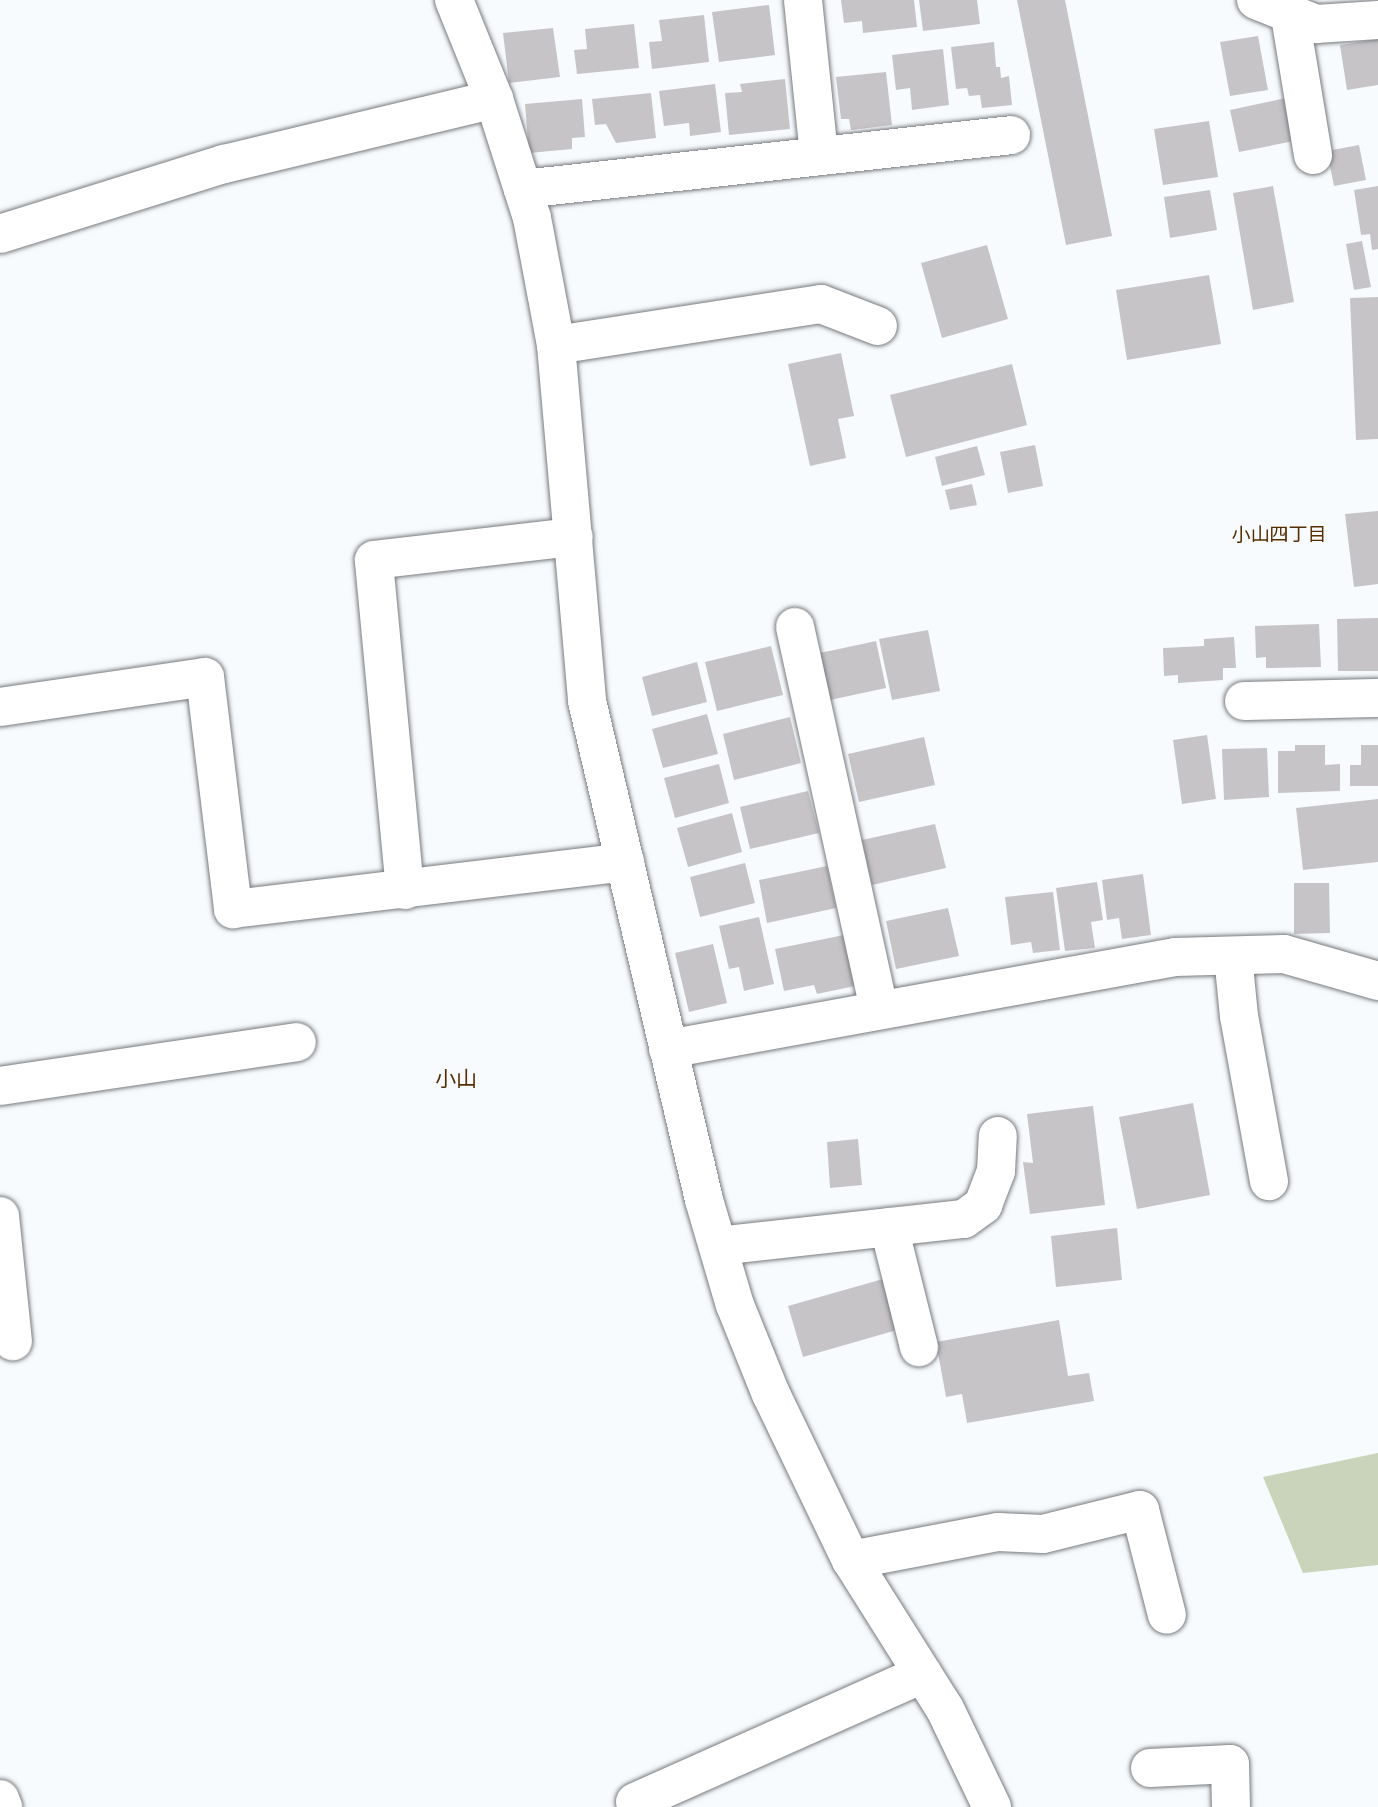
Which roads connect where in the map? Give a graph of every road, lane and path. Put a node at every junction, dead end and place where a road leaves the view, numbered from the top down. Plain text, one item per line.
1 (803, 0) edge
2 (1256, 0) edge
3 (462, 1) edge
4 (1290, 16) junction
5 (1378, 20) edge
6 (494, 99) junction
7 (1011, 135) dead end
8 (1313, 155) dead end
9 (819, 156) junction
10 (523, 189) junction
11 (0, 234) edge
12 (878, 326) dead end
13 (556, 345) junction
14 (574, 537) junction
15 (795, 627) dead end
16 (1378, 698) edge
17 (1244, 701) dead end
18 (0, 707) edge
19 (625, 862) junction
20 (405, 890) junction
21 (1233, 956) junction
22 (1378, 981) edge
23 (880, 1009) junction
24 (298, 1042) dead end
25 (668, 1049) junction
26 (0, 1086) edge
27 (998, 1136) dead end
28 (1269, 1181) dead end
29 (0, 1216) edge
30 (889, 1227) junction
31 (718, 1246) junction
32 (13, 1341) dead end
33 (919, 1347) dead end
34 (851, 1560) junction
35 (1167, 1615) dead end
36 (923, 1674) junction
37 (1150, 1768) dead end
38 (0, 1799) edge
39 (635, 1802) dead end
40 (3, 1807) edge
41 (992, 1807) edge
42 (1231, 1807) edge

1 - 9 street
2 - 4 street
3 - 6 street
4 - 5 street
4 - 8 street
6 - 10 street
6 - 11 street
7 - 9 street
9 - 10 street
10 - 13 street
12 - 13 street
13 - 14 street
14 - 19 street
14 - 20 street
15 - 23 street
16 - 17 street
18 - 20 street
19 - 20 street
19 - 25 street
21 - 22 street
21 - 23 street
21 - 28 street
23 - 25 street
24 - 26 street
25 - 31 street
27 - 30 street
29 - 32 street
30 - 31 street
30 - 33 street
31 - 34 street
34 - 35 street
34 - 36 street
36 - 39 street
36 - 41 street
37 - 42 street
38 - 40 street

